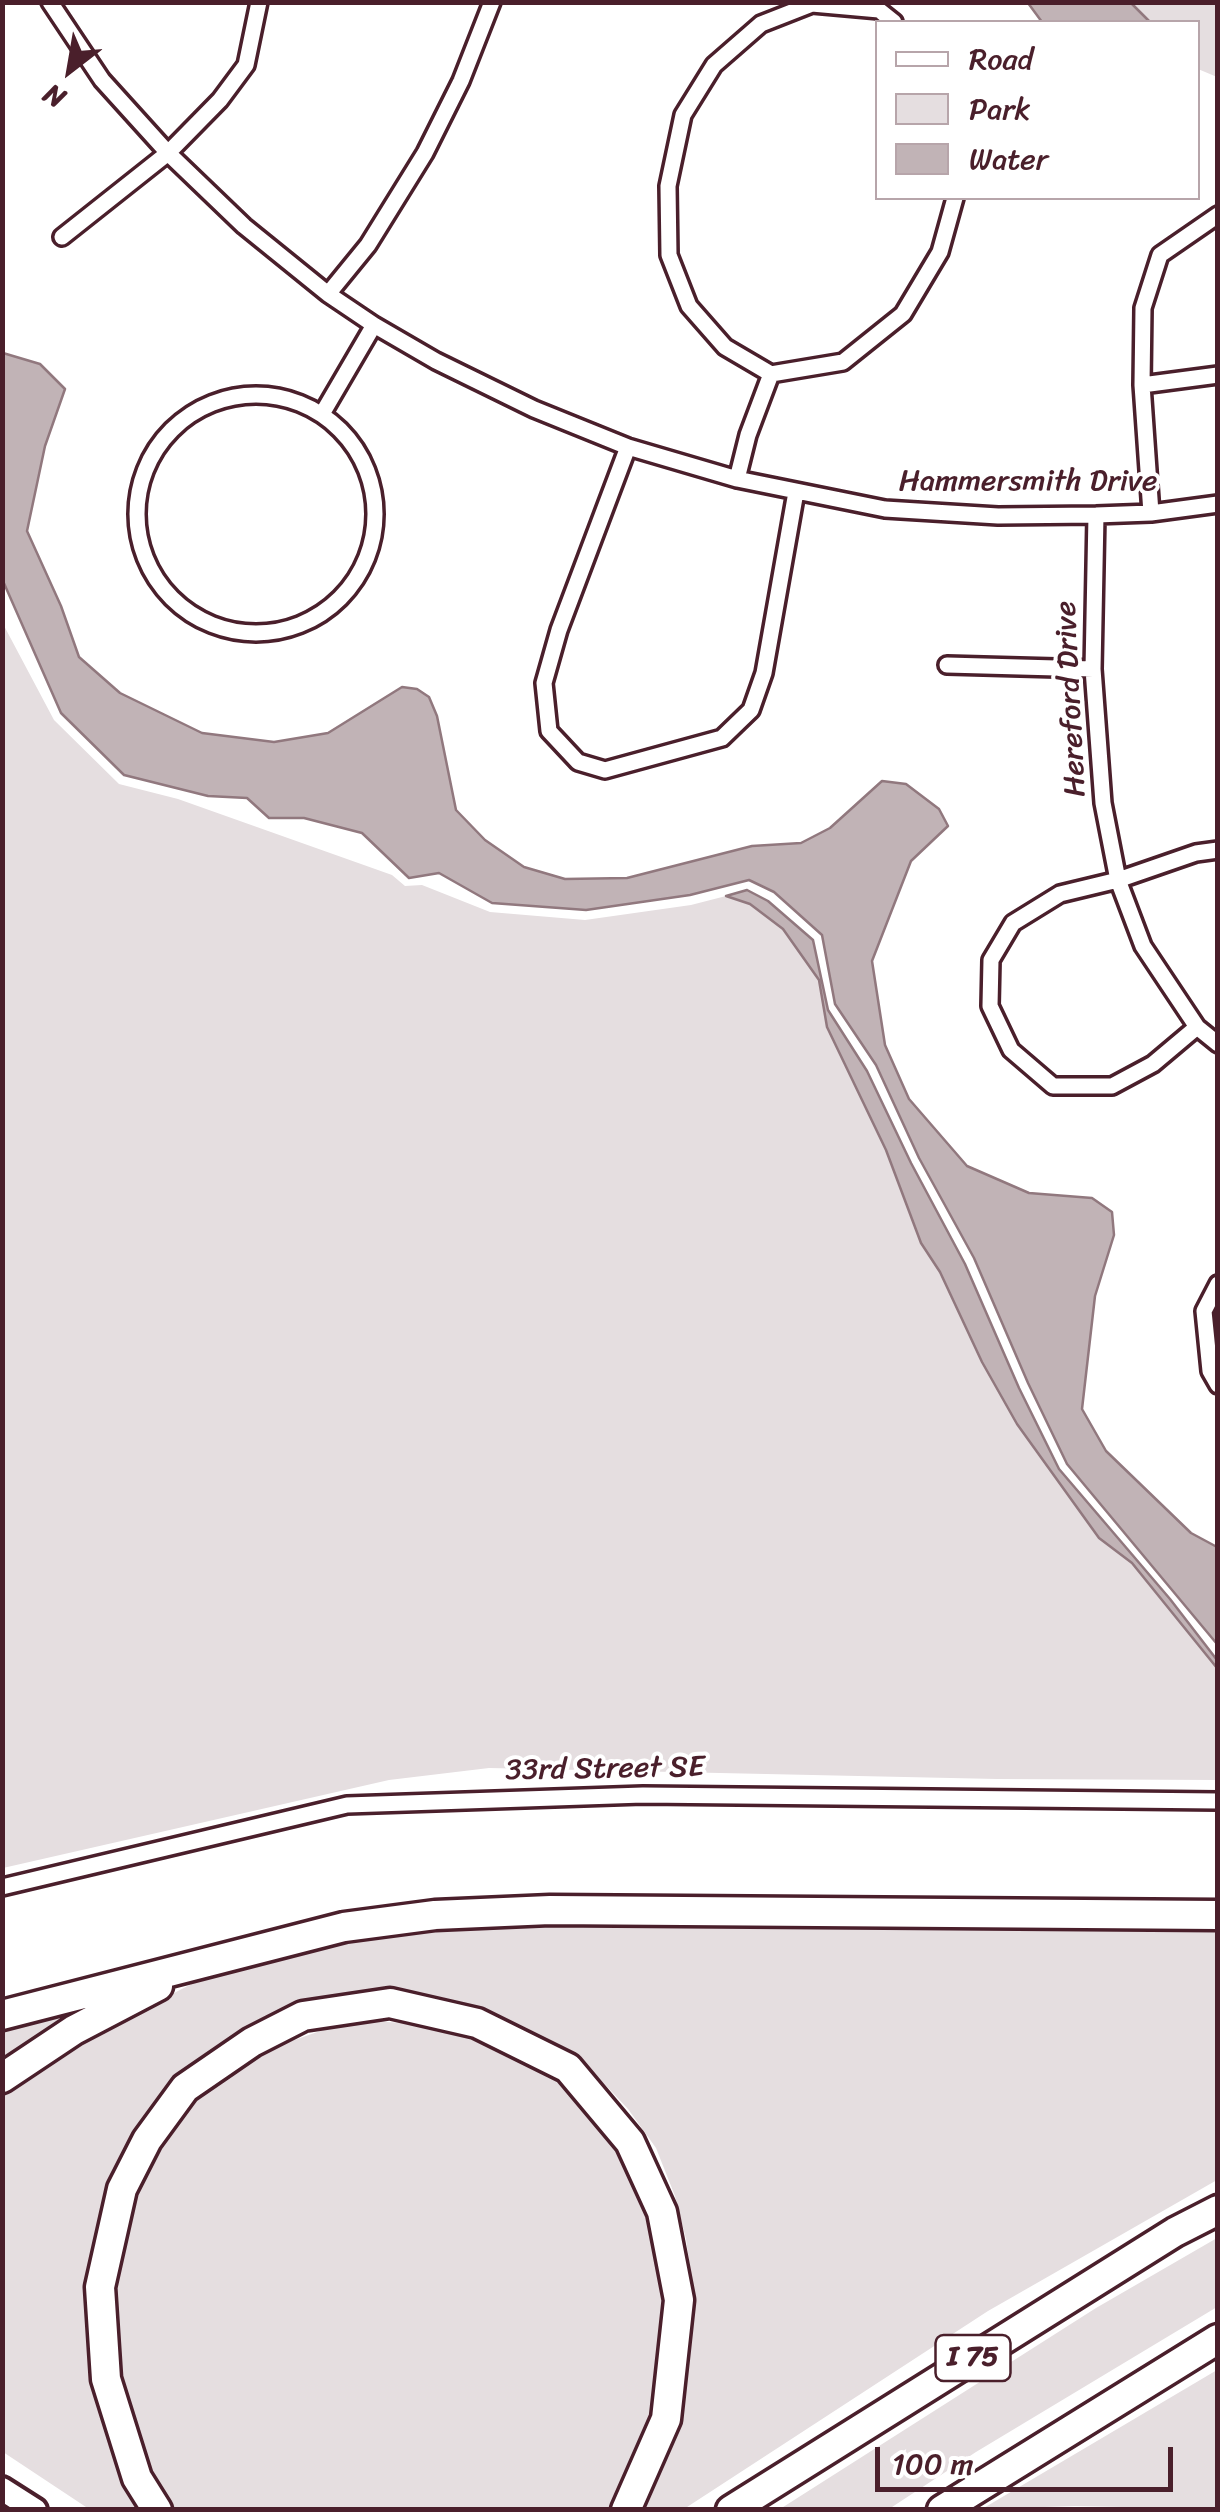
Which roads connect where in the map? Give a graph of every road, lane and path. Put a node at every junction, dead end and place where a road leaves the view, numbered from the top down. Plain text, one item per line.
1 (50, 2) edge
2 (259, 2) edge
3 (492, 2) edge
4 (892, 20) edge
5 (168, 153) junction
6 (954, 200) edge
7 (1218, 215) edge
8 (62, 237) dead end
9 (328, 294) junction
10 (374, 326) junction
11 (771, 374) junction
12 (1218, 375) edge
13 (1142, 384) junction
14 (322, 414) junction
15 (628, 447) junction
16 (737, 479) junction
17 (796, 492) junction
18 (1218, 504) edge
19 (1151, 513) junction
20 (1096, 515) junction
21 (948, 665) dead end
22 (1093, 668) junction
23 (1218, 850) edge
24 (1118, 880) junction
25 (1197, 1027) junction
26 (1218, 1044) edge
27 (1218, 1284) edge
28 (1218, 1385) edge
29 (1218, 1800) edge
30 (2, 1887) edge
31 (1218, 1915) edge
32 (199, 1964) junction
33 (2, 2015) edge
34 (2, 2078) edge
35 (1218, 2210) edge
36 (1218, 2339) edge
37 (2, 2489) edge
38 (35, 2510) edge
39 (158, 2510) edge
40 (626, 2510) edge
41 (730, 2510) edge
42 (942, 2510) edge

1 - 5 street, Hammersmith Drive
2 - 5 street
3 - 9 street
4 - 11 street
5 - 8 street
5 - 9 street, Hammersmith Drive
6 - 11 street
7 - 13 street
9 - 10 street, Hammersmith Drive
10 - 14 street
10 - 15 street, Hammersmith Drive
11 - 16 street
12 - 13 street
13 - 19 street
14 - 14 street
15 - 16 street, Hammersmith Drive
15 - 17 street
16 - 17 street, Hammersmith Drive
17 - 20 street, Hammersmith Drive
18 - 19 street, Hammersmith Drive
19 - 20 street, Hammersmith Drive
20 - 22 street, Hereford Drive
21 - 22 street
22 - 24 street, Hereford Drive
23 - 24 street
24 - 25 street
24 - 25 street
25 - 26 street
27 - 28 street
29 - 30 street, 33rd Street SE
31 - 32 highway
32 - 33 highway
32 - 34 highway
35 - 41 highway, I 75
36 - 42 highway
37 - 38 main road
39 - 40 highway

